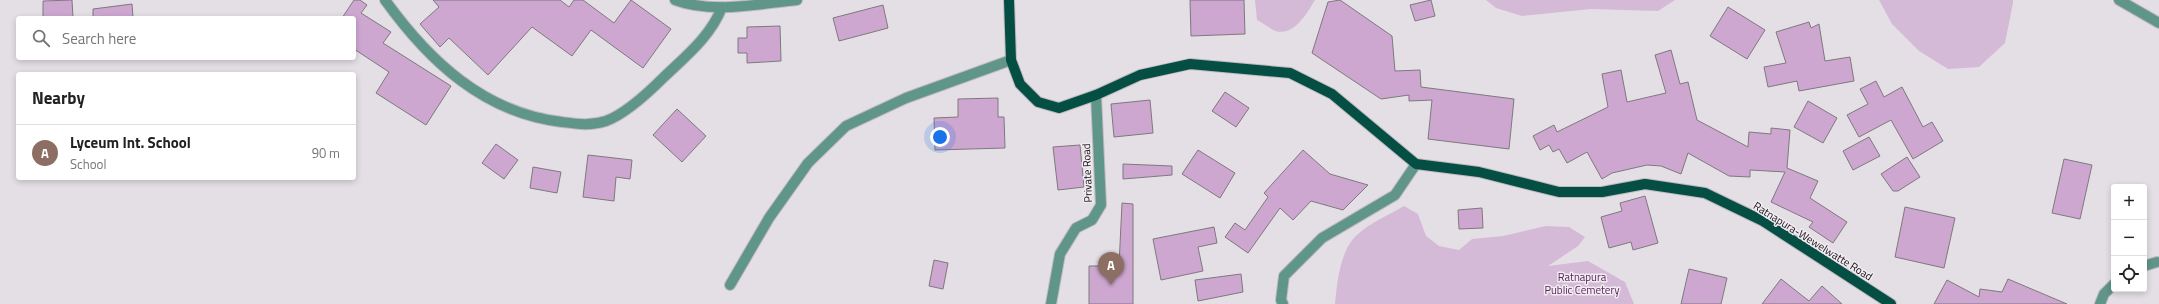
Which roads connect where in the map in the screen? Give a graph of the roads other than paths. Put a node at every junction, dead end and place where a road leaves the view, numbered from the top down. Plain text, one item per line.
1 (385, 0) edge
2 (675, 0) edge
3 (797, 0) edge
4 (1009, 0) edge
5 (2119, 0) edge
6 (722, 7) junction
7 (2159, 23) edge
8 (1011, 60) junction
9 (1096, 95) junction
10 (1416, 164) junction
11 (2158, 262) dead end
12 (2147, 265) edge
13 (730, 285) dead end
14 (2111, 287) edge
15 (1051, 304) edge
16 (1283, 304) edge
17 (1891, 304) edge
18 (2100, 304) edge

1 - 6 street
2 - 6 street
3 - 6 street
4 - 8 main road
5 - 7 street
8 - 9 main road
8 - 13 street
9 - 10 main road
9 - 15 street, Private Road
10 - 16 street
10 - 17 main road, Ratnapura-Wewelwatte Road
11 - 12 street
14 - 18 street

